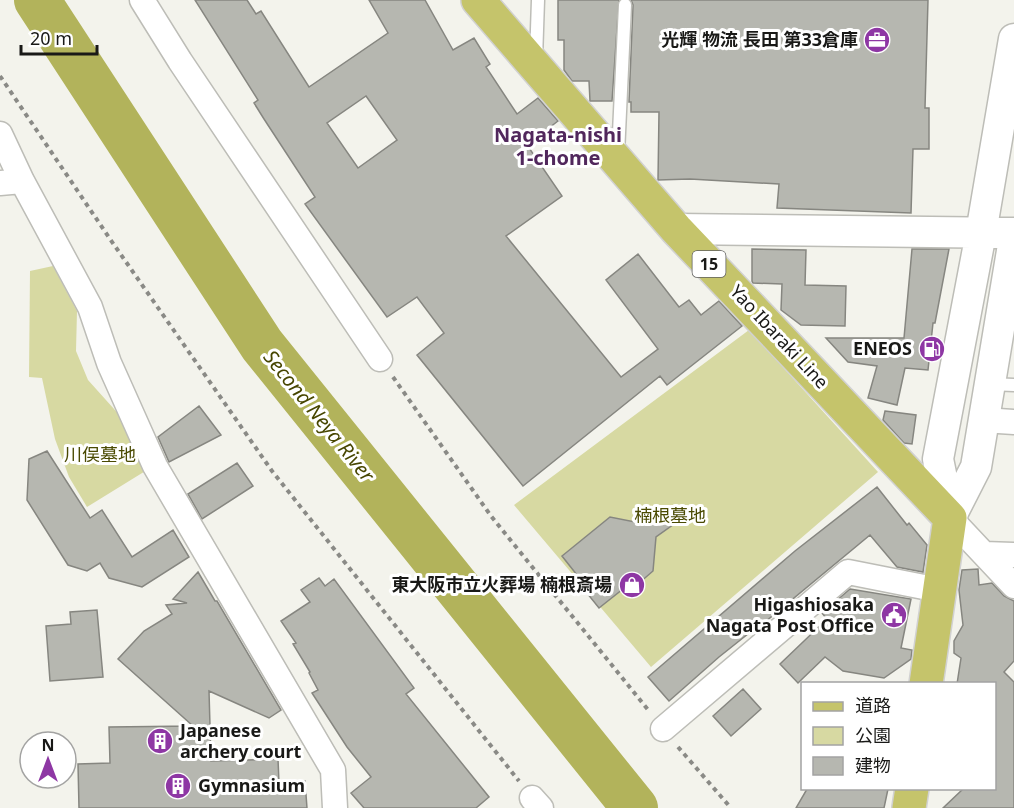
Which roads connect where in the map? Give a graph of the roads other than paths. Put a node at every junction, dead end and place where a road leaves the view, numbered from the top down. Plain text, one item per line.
1 (142, 0) edge
2 (478, 0) edge
3 (538, 0) edge
4 (625, 5) dead end
5 (1014, 39) edge
6 (536, 67) junction
7 (0, 134) edge
8 (618, 162) junction
9 (11, 182) edge
10 (676, 229) junction
11 (981, 233) junction
12 (1014, 233) edge
13 (1014, 239) edge
14 (380, 359) road end
15 (1002, 385) edge
16 (983, 420) junction
17 (1014, 422) edge
18 (950, 518) junction
19 (984, 554) junction
20 (1014, 555) edge
21 (1014, 586) edge
22 (939, 590) junction
23 (926, 682) edge
24 (663, 729) road end
25 (912, 790) edge
26 (335, 808) edge
27 (909, 808) edge

1 - 14 street
2 - 6 main road, Yao Ibaraki Line / 15
3 - 6 lane
4 - 8 lane
5 - 11 street
6 - 8 main road, Yao Ibaraki Line / 15
7 - 9 street
8 - 10 main road, Yao Ibaraki Line / 15
9 - 26 street
10 - 11 street
10 - 18 main road, Yao Ibaraki Line / 15
11 - 12 street
11 - 18 street
13 - 15 street
15 - 16 street
16 - 17 street
16 - 18 street
18 - 19 street
18 - 22 main road
19 - 20 street
19 - 21 street
22 - 23 main road
22 - 24 street
25 - 27 main road

